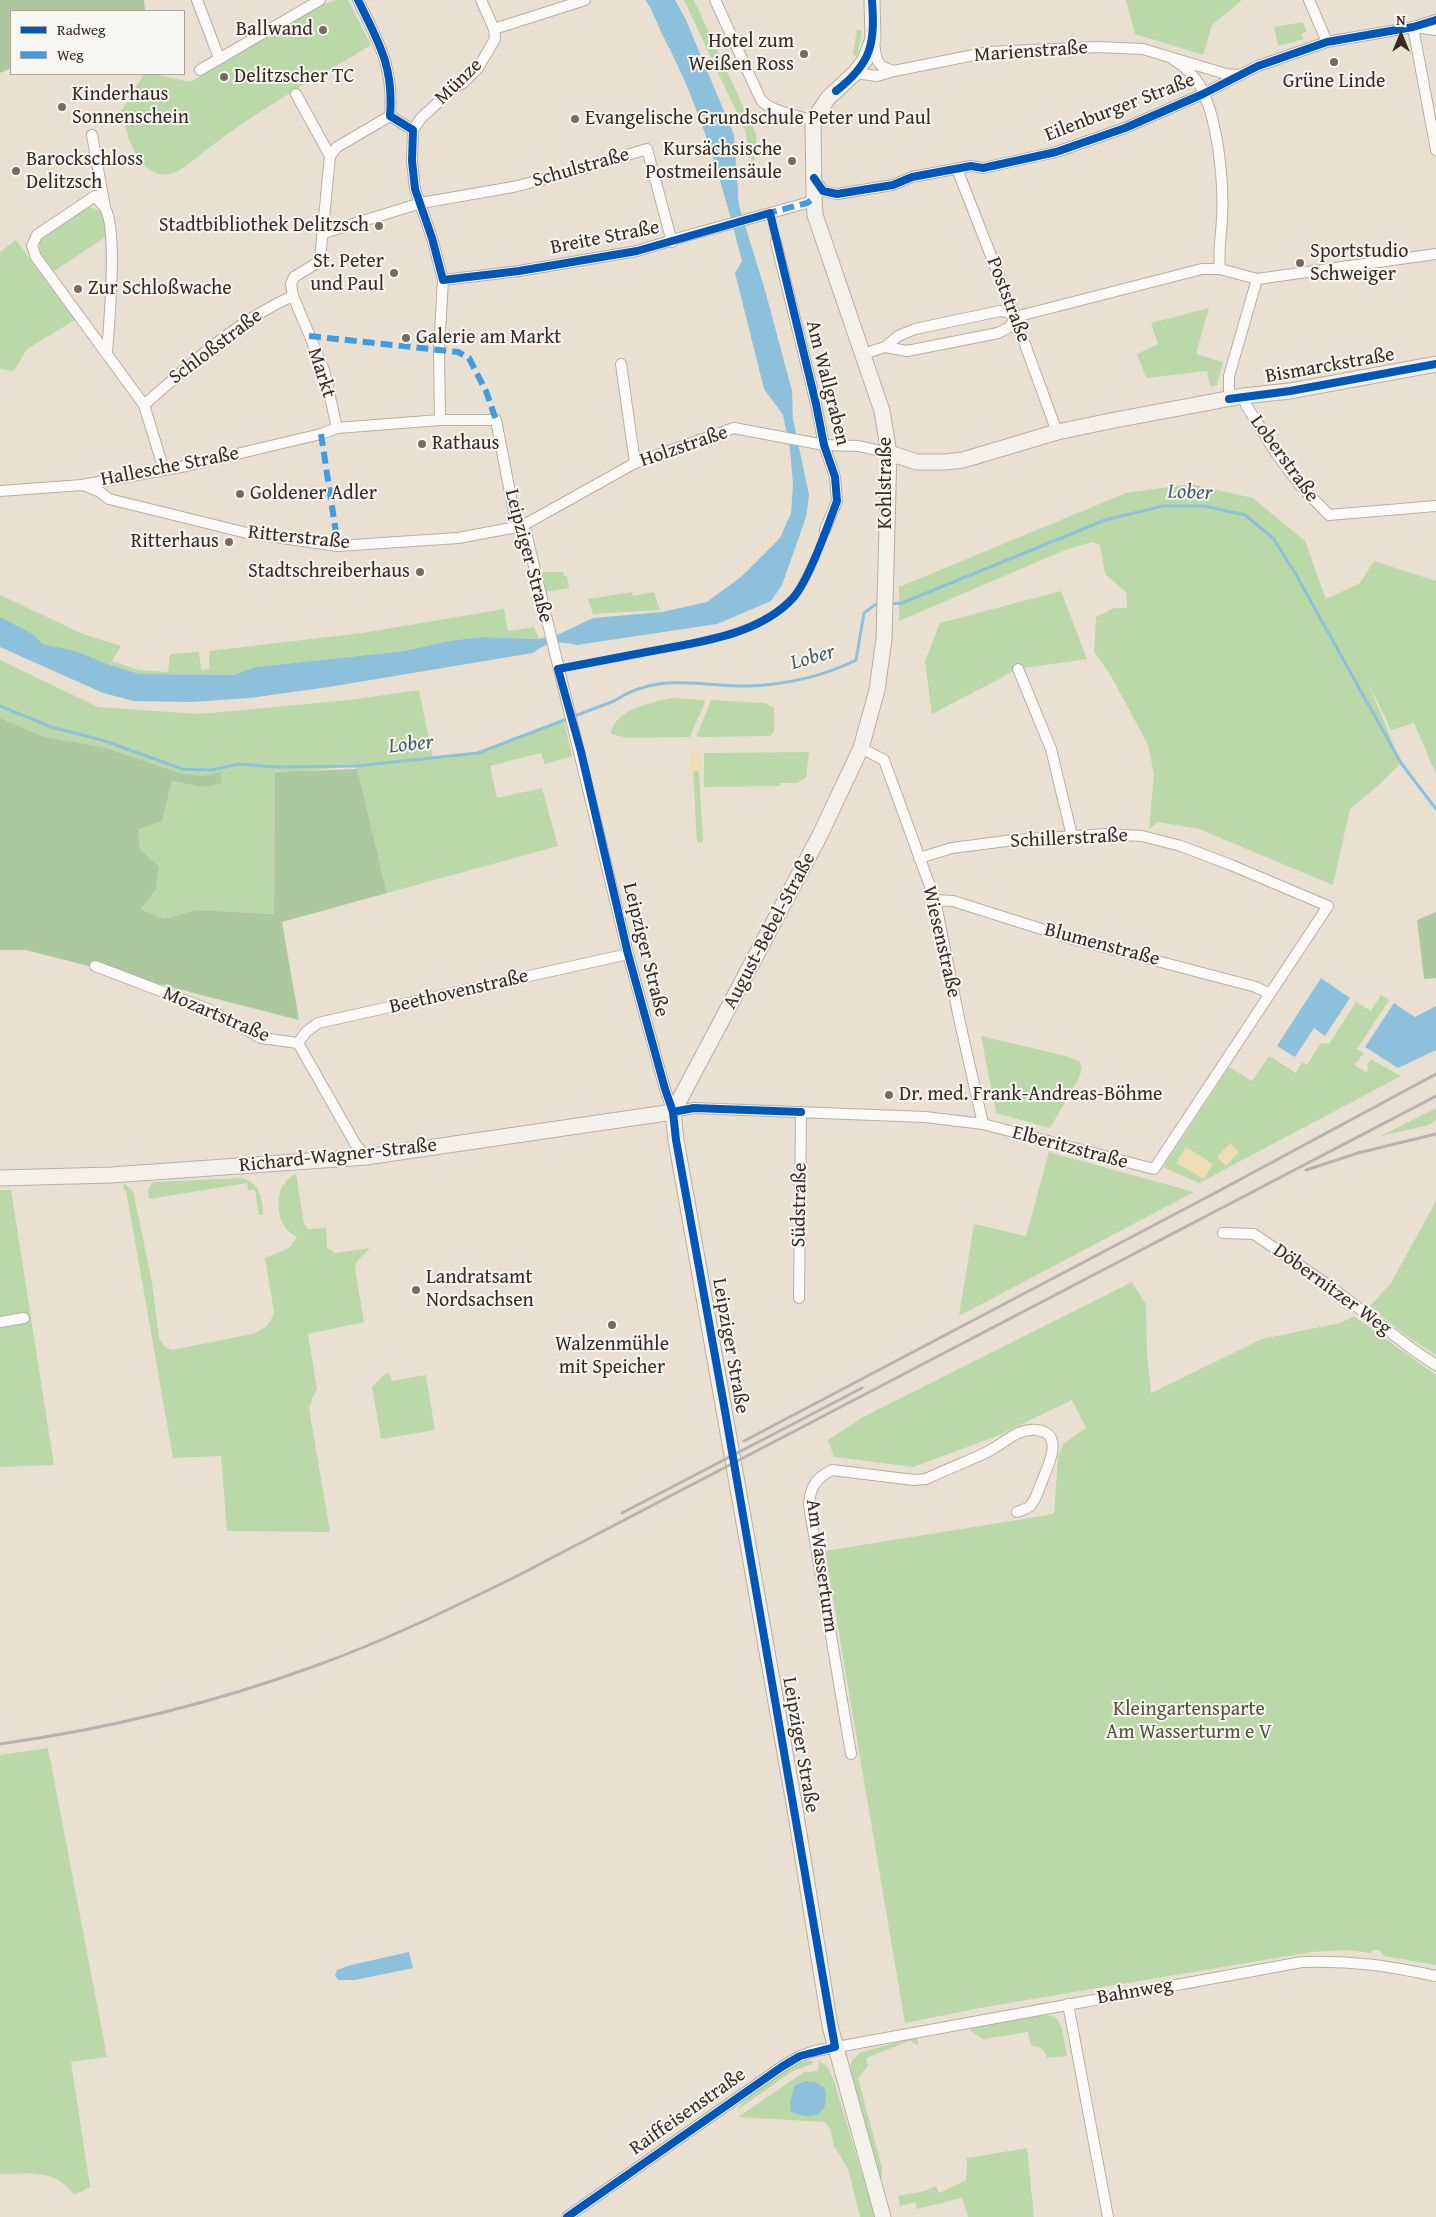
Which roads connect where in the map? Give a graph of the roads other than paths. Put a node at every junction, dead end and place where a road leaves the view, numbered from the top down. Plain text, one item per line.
1 (197, 0) edge
2 (320, 0) edge
3 (358, 0) edge
4 (481, 0) edge
5 (585, 0) edge
6 (715, 0) edge
7 (872, 0) edge
8 (1309, 0) edge
9 (1436, 20) edge
10 (1413, 27) junction
11 (494, 29) junction
12 (1436, 30) edge
13 (874, 39) junction
14 (1327, 42) junction
15 (1169, 56) junction
16 (219, 58) junction
17 (200, 70) dead end
18 (894, 71) junction
19 (855, 74) junction
20 (1238, 75) junction
21 (296, 94) dead end
22 (1203, 94) junction
23 (390, 116) junction
24 (813, 120) junction
25 (413, 130) junction
26 (92, 135) dead end
27 (1436, 150) edge
28 (330, 156) junction
29 (957, 169) junction
30 (814, 178) junction
31 (814, 198) junction
32 (421, 203) junction
33 (105, 209) junction
34 (324, 233) junction
35 (672, 242) junction
36 (776, 242) dead end
37 (1436, 254) edge
38 (1220, 269) junction
39 (443, 280) junction
40 (1257, 280) junction
41 (293, 296) junction
42 (1015, 317) junction
43 (885, 347) junction
44 (107, 354) junction
45 (864, 354) junction
46 (621, 364) dead end
47 (1436, 364) edge
48 (1236, 398) junction
49 (144, 404) junction
50 (440, 420) junction
51 (337, 428) junction
52 (1056, 432) junction
53 (824, 445) junction
54 (889, 453) junction
55 (635, 463) junction
56 (164, 470) junction
57 (82, 485) junction
58 (0, 491) edge
59 (1436, 506) edge
60 (522, 526) junction
61 (825, 530) dead end
62 (1018, 669) dead end
63 (861, 748) junction
64 (1072, 836) junction
65 (919, 858) junction
66 (935, 900) junction
67 (1328, 906) joint
68 (628, 954) junction
69 (95, 966) dead end
70 (1268, 993) junction
71 (298, 1043) junction
72 (674, 1112) junction
73 (801, 1112) junction
74 (983, 1124) junction
75 (366, 1157) junction
76 (0, 1178) edge
77 (1223, 1232) dead end
78 (799, 1298) dead end
79 (24, 1318) dead end
80 (0, 1322) edge
81 (1436, 1364) edge
82 (1017, 1512) dead end
83 (851, 1754) dead end
84 (1436, 1976) edge
85 (1068, 2004) junction
86 (835, 2047) junction
87 (567, 2217) edge
88 (882, 2217) edge
89 (1108, 2217) edge

1 - 16 street
2 - 16 street
3 - 23 street
4 - 11 street
5 - 11 street
6 - 24 street
7 - 13 street
8 - 14 street
9 - 10 street, Eilenburger Straße
10 - 12 street, Eilenburger Straße
10 - 14 street, Eilenburger Straße
10 - 27 street
11 - 25 street, Münze
13 - 18 street
13 - 19 street
14 - 20 street, Eilenburger Straße
15 - 18 street, Marienstraße
15 - 20 street, Marienstraße
15 - 22 street
16 - 17 street
18 - 19 street, Marienstraße
19 - 24 street
20 - 22 street, Eilenburger Straße
21 - 28 street
22 - 29 street, Eilenburger Straße
22 - 38 street
23 - 25 street
23 - 28 street
24 - 30 street, Kohlstraße
25 - 32 street
26 - 33 street
28 - 34 street
29 - 30 street, Eilenburger Straße
29 - 42 street, Poststraße
30 - 31 street, Kohlstraße
31 - 35 street, Breite Straße
31 - 45 street, Kohlstraße
32 - 34 street, Schulstraße
32 - 35 street, Schulstraße
32 - 39 street
33 - 44 street
33 - 44 street
34 - 41 street
35 - 39 street, Breite Straße
36 - 53 street, Am Wallgraben
37 - 40 street
38 - 40 street
38 - 42 street
39 - 50 street
40 - 48 street, Loberstraße
41 - 49 street, Schloßstraße
41 - 51 street, Markt
42 - 43 street
42 - 43 street
42 - 52 street, Poststraße
43 - 45 street
44 - 49 street
45 - 54 street, Kohlstraße
46 - 55 street
47 - 48 street, Bismarckstraße
48 - 52 street, Bismarckstraße
48 - 59 street, Loberstraße
49 - 56 street
50 - 51 street
50 - 60 street, Leipziger Straße
51 - 56 street, Hallesche Straße
52 - 54 street, Bismarckstraße
53 - 54 street, Holzstraße
53 - 55 street, Holzstraße
53 - 61 street, Am Wallgraben
54 - 63 street, Kohlstraße
55 - 60 street, Holzstraße
56 - 57 street, Hallesche Straße
57 - 58 street, Hallesche Straße
57 - 60 street, Ritterstraße
60 - 68 street, Leipziger Straße
62 - 64 street
63 - 65 street, Wiesenstraße
63 - 72 street, August-Bebel-Straße
64 - 65 street, Schillerstraße
64 - 67 street, Schillerstraße
65 - 66 street, Wiesenstraße
66 - 70 street, Blumenstraße
66 - 74 street, Wiesenstraße
67 - 70 street, Elberitzstraße
68 - 71 street, Beethovenstraße
68 - 72 street, Leipziger Straße
69 - 71 street, Mozartstraße
70 - 74 street, Elberitzstraße
71 - 75 street, Mozartstraße
72 - 73 street, Elberitzstraße
72 - 75 street, Richard-Wagner-Straße
72 - 86 street, Leipziger Straße
73 - 74 street, Elberitzstraße
73 - 78 street, Südstraße
75 - 76 street, Richard-Wagner-Straße
77 - 81 street, Döbernitzer Weg
79 - 80 street
82 - 83 street, Am Wasserturm
84 - 85 street, Bahnweg
85 - 86 street, Bahnweg
85 - 89 street
86 - 87 street, Raiffeisenstraße
86 - 88 street, Leipziger Straße

